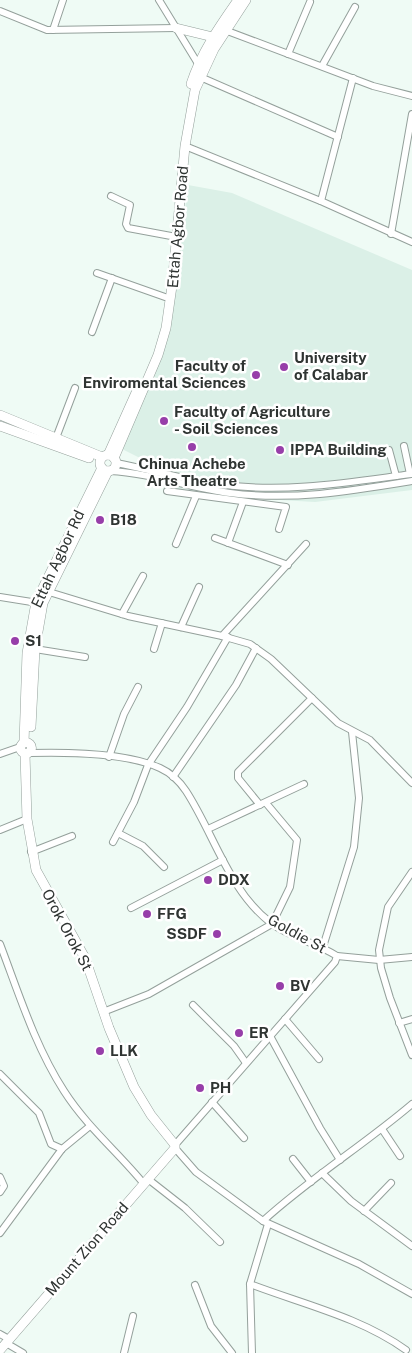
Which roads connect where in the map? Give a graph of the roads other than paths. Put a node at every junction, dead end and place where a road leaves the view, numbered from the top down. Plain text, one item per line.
1 (63, 0) edge
2 (238, 0) edge
3 (246, 0) edge
4 (162, 1) edge
5 (310, 2) dead end
6 (355, 7) dead end
7 (0, 11) edge
8 (176, 28) junction
9 (222, 29) junction
10 (53, 30) junction
11 (213, 37) junction
12 (288, 54) junction
13 (322, 66) junction
14 (199, 71) junction
15 (353, 78) junction
16 (412, 96) edge
17 (412, 114) edge
18 (338, 137) junction
19 (185, 146) junction
20 (110, 196) dead end
21 (322, 201) junction
22 (391, 234) junction
23 (171, 236) junction
24 (412, 242) edge
25 (97, 273) dead end
26 (112, 278) junction
27 (165, 297) junction
28 (92, 332) dead end
29 (75, 388) dead end
30 (0, 415) edge
31 (0, 426) edge
32 (56, 438) junction
33 (404, 446) dead end
34 (390, 450) dead end
35 (107, 463) junction
36 (396, 476) junction
37 (411, 476) edge
38 (166, 491) dead end
39 (196, 496) junction
40 (243, 502) junction
41 (279, 528) dead end
42 (215, 538) dead end
43 (228, 543) junction
44 (176, 544) dead end
45 (306, 544) dead end
46 (288, 565) junction
47 (142, 576) dead end
48 (199, 587) dead end
49 (48, 592) junction
50 (0, 597) edge
51 (40, 603) junction
52 (122, 614) junction
53 (162, 623) junction
54 (181, 627) junction
55 (225, 636) junction
56 (154, 648) dead end
57 (256, 648) junction
58 (35, 649) junction
59 (85, 658) dead end
60 (138, 686) dead end
61 (312, 698) junction
62 (352, 732) junction
63 (26, 749) junction
64 (2, 754) edge
65 (109, 757) junction
66 (148, 765) junction
67 (173, 777) junction
68 (412, 783) edge
69 (304, 784) dead end
70 (263, 804) junction
71 (26, 819) junction
72 (208, 829) junction
73 (0, 830) edge
74 (118, 833) junction
75 (72, 836) dead end
76 (113, 842) dead end
77 (31, 852) junction
78 (223, 860) junction
79 (164, 867) dead end
80 (412, 872) edge
81 (131, 908) dead end
82 (272, 924) junction
83 (0, 944) edge
84 (322, 950) junction
85 (337, 956) junction
86 (412, 957) edge
87 (379, 960) junction
88 (193, 1006) dead end
89 (103, 1012) junction
90 (285, 1019) junction
91 (412, 1019) edge
92 (399, 1024) junction
93 (270, 1036) junction
94 (412, 1055) edge
95 (319, 1059) dead end
96 (246, 1063) junction
97 (0, 1074) edge
98 (212, 1102) junction
99 (412, 1104) edge
100 (90, 1126) junction
101 (382, 1129) junction
102 (244, 1138) dead end
103 (175, 1146) junction
104 (62, 1149) junction
105 (400, 1156) dead end
106 (293, 1160) dead end
107 (340, 1160) junction
108 (322, 1174) junction
109 (0, 1176) edge
110 (146, 1182) junction
111 (311, 1182) junction
112 (391, 1183) dead end
113 (0, 1192) edge
114 (364, 1211) junction
115 (266, 1222) junction
116 (0, 1233) edge
117 (220, 1242) dead end
118 (412, 1246) edge
119 (250, 1284) junction
120 (195, 1285) dead end
121 (412, 1294) edge
122 (133, 1316) dead end
123 (0, 1334) edge
124 (5, 1344) edge
125 (412, 1344) edge
126 (406, 1351) edge
127 (23, 1353) edge
128 (124, 1353) edge
129 (232, 1353) edge
130 (252, 1353) edge

1 - 10 street
2 - 9 main road, Ettah Agbor Road
3 - 9 main road, Ettah Agbor Road
4 - 8 street
5 - 12 street
6 - 13 street
7 - 10 street
8 - 10 street
8 - 11 main road
8 - 14 street
9 - 11 main road, Ettah Agbor Road
9 - 12 street
9 - 14 main road, Ettah Agbor Road
11 - 14 main road, Ettah Agbor Road
12 - 13 street
13 - 15 street
14 - 18 street
14 - 19 main road, Ettah Agbor Road
14 - 23 main road, Ettah Agbor Road
15 - 16 street
15 - 18 street
17 - 22 street
18 - 21 street
19 - 21 street
19 - 35 main road, Ettah Agbor Road
20 - 23 street
21 - 22 street
22 - 24 street
23 - 27 main road, Ettah Agbor Road
25 - 26 street
26 - 27 street
26 - 28 street
27 - 35 main road, Ettah Agbor Road
29 - 32 street
30 - 32 main road
31 - 35 main road
32 - 35 main road
33 - 37 street
34 - 36 street
35 - 36 street
35 - 37 street
35 - 49 main road, Ettah Agbor Rd
35 - 51 main road, Ettah Agbor Rd
36 - 37 street
38 - 39 street
39 - 40 street
39 - 44 street
40 - 41 street
40 - 43 street
42 - 43 street
43 - 46 street
45 - 46 street
46 - 55 street
47 - 52 street
48 - 54 street
49 - 51 main road, Ettah Agbor Rd
49 - 52 street
50 - 51 street
51 - 58 main road, Ettah Agbor Rd
51 - 63 main road, Ettah Agbor Rd
52 - 53 street
53 - 54 street
53 - 56 street
54 - 55 street
55 - 57 street
55 - 66 street
57 - 61 street
57 - 67 street
58 - 59 street
58 - 63 main road, Ettah Agbor Rd
60 - 65 street
61 - 62 street
61 - 70 street
62 - 68 street
62 - 84 street
63 - 64 street, Goldie St
63 - 65 street, Goldie St
63 - 71 main road, Orok Orok St
65 - 66 street, Goldie St
66 - 67 street, Goldie St
66 - 74 street
67 - 72 street, Goldie St
69 - 70 street
70 - 72 street
70 - 82 street
71 - 73 street
71 - 77 main road, Orok Orok St
72 - 78 street, Goldie St
74 - 76 street
74 - 79 street
75 - 77 street
77 - 89 main road, Orok Orok St
78 - 81 street
78 - 82 street, Goldie St
80 - 87 street
82 - 84 street, Goldie St
82 - 89 street
83 - 100 street
84 - 85 street, Goldie St
85 - 87 street
85 - 90 street, Goldie St
86 - 87 street
87 - 92 street
88 - 96 street
89 - 103 main road, Orok Orok St
90 - 93 street, Goldie St
90 - 95 street
91 - 92 street
92 - 94 street
93 - 96 street, Goldie St
93 - 107 street
96 - 98 street, Goldie St
97 - 104 street
98 - 102 street
98 - 103 street, Goldie St
99 - 101 street
100 - 104 street
100 - 110 street
101 - 105 street
101 - 107 street
103 - 110 main road, Mount Zion Road
103 - 115 street
104 - 116 street
106 - 111 street
107 - 108 street
108 - 111 street
108 - 114 street
109 - 113 street
110 - 117 street
110 - 124 main road, Mount Zion Road
111 - 115 street
112 - 114 street
114 - 118 street
115 - 119 street
115 - 121 street
119 - 126 street
119 - 130 street
120 - 129 street
122 - 128 street
123 - 124 street
124 - 127 street
125 - 126 street

